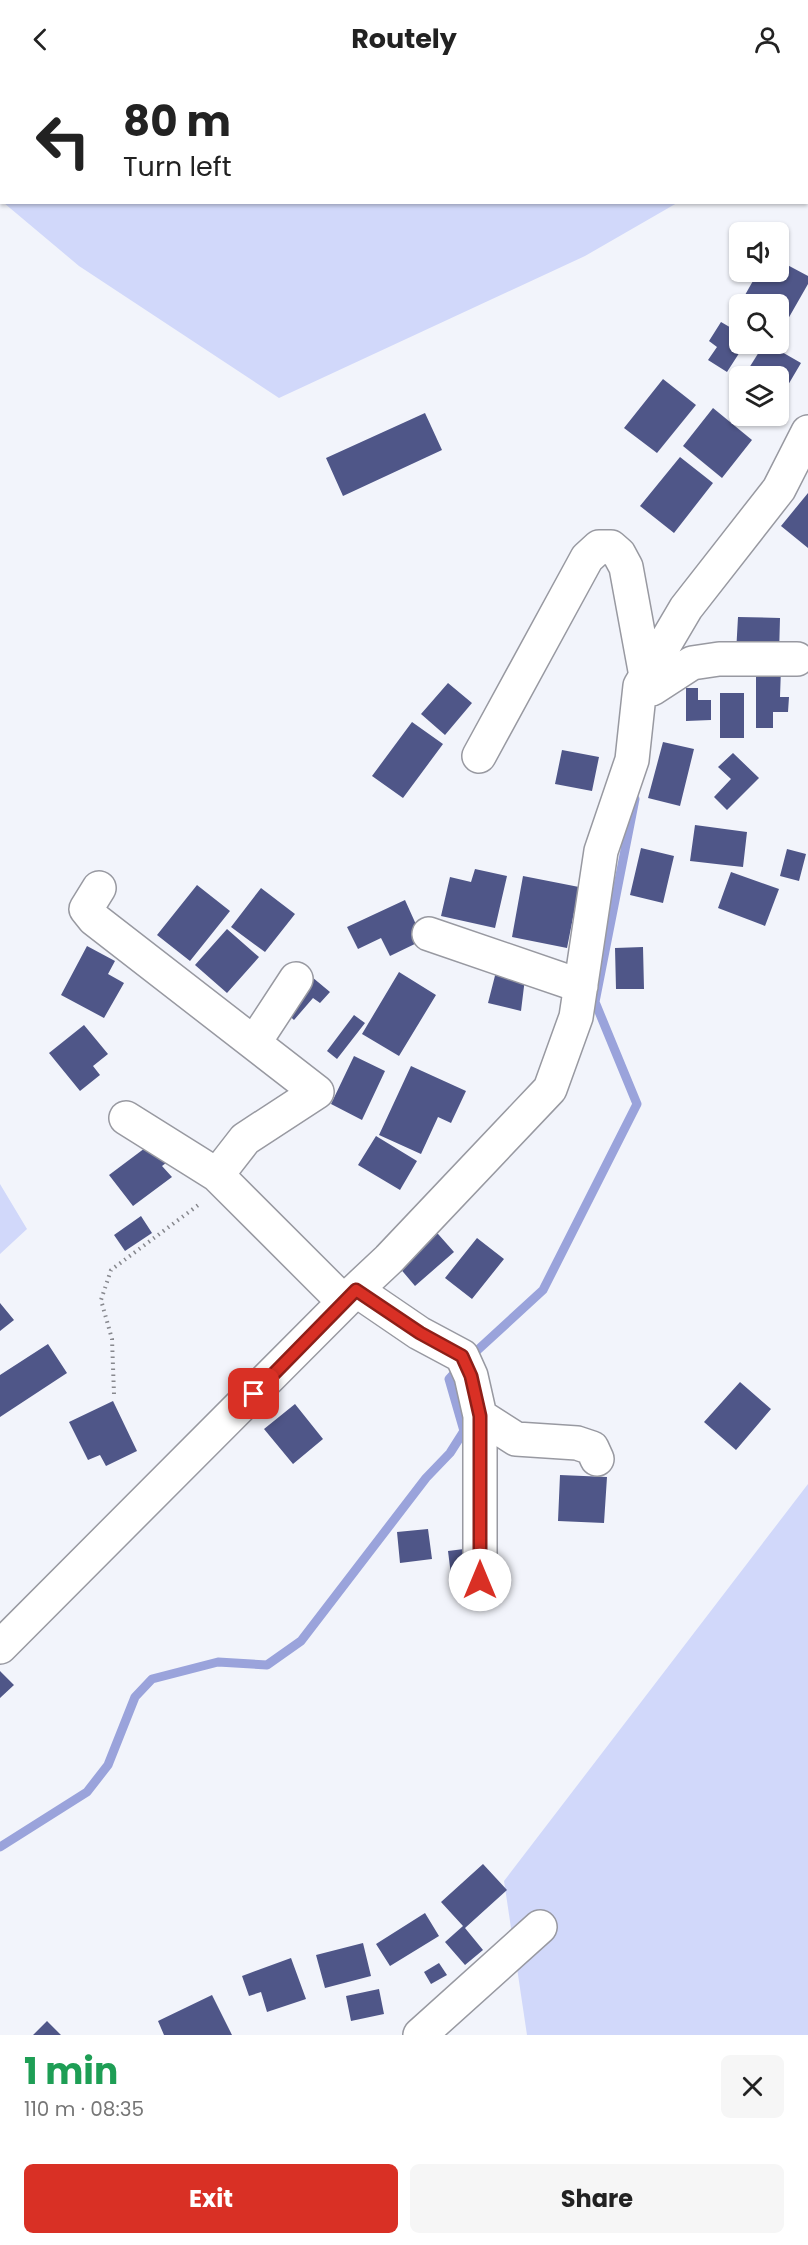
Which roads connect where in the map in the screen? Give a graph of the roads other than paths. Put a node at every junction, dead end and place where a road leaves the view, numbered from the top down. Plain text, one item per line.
1 (808, 432) edge
2 (797, 659) dead end
3 (654, 681) junction
4 (479, 756) dead end
5 (99, 888) dead end
6 (429, 934) dead end
7 (296, 979) dead end
8 (581, 986) junction
9 (254, 1043) junction
10 (126, 1118) dead end
11 (217, 1175) junction
12 (350, 1296) junction
13 (480, 1416) junction
14 (597, 1459) dead end
15 (480, 1580) dead end
16 (0, 1647) edge
17 (540, 1927) dead end
18 (420, 2035) edge

1 - 3 street
2 - 3 street
3 - 4 street
3 - 8 street
5 - 9 street
6 - 8 street
7 - 9 street
8 - 12 street
9 - 11 street
10 - 11 street
11 - 12 street
12 - 13 street
12 - 16 street
13 - 14 street
13 - 15 street
17 - 18 street

